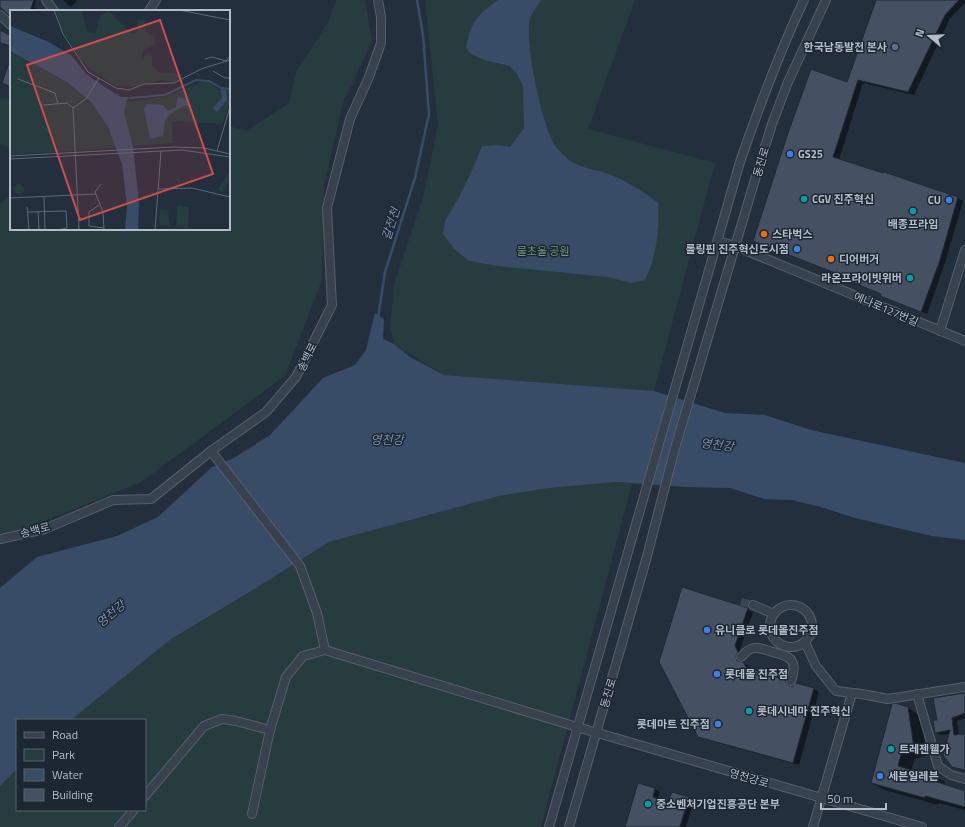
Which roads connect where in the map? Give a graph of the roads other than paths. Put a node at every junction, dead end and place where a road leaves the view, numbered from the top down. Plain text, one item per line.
1 (46, 0) edge
2 (156, 0) edge
3 (378, 0) edge
4 (804, 0) edge
5 (826, 0) edge
6 (53, 10) edge
7 (150, 10) edge
8 (0, 15) edge
9 (10, 24) edge
10 (718, 241) junction
11 (735, 246) junction
12 (965, 250) edge
13 (940, 331) junction
14 (965, 341) edge
15 (211, 451) junction
16 (0, 539) edge
17 (754, 605) tunnel mouth
18 (774, 614) junction
19 (775, 639) junction
20 (805, 642) junction
21 (762, 649) junction
22 (324, 650) junction
23 (741, 657) dead end
24 (791, 681) dead end
25 (965, 687) edge
26 (852, 693) junction
27 (917, 694) junction
28 (577, 727) junction
29 (270, 730) junction
30 (596, 733) junction
31 (965, 779) edge
32 (146, 795) edge
33 (821, 798) junction
34 (133, 811) edge
35 (252, 814) dead end
36 (119, 827) edge
37 (549, 827) edge
38 (569, 827) edge
39 (813, 827) edge
40 (922, 827) edge

1 - 6 street
2 - 7 street
3 - 15 street, 송백로
4 - 10 street, 동진로
5 - 11 street, 동진로
8 - 9 street
10 - 11 street, 에나로127번길
10 - 28 street, 동진로
11 - 13 street, 에나로127번길
11 - 30 street, 동진로
12 - 13 street
13 - 14 street, 에나로127번길
15 - 16 street, 송백로
15 - 22 street
17 - 18 street
18 - 19 street
18 - 20 street
19 - 20 street
19 - 21 street
20 - 26 street
21 - 23 street
21 - 24 street
22 - 28 street, 영천강로
22 - 29 street
25 - 27 street
26 - 27 street
26 - 33 street
27 - 31 street
28 - 30 street, 영천강로
28 - 37 street, 동진로
29 - 32 street
29 - 35 street
30 - 33 street, 영천강로
30 - 38 street, 동진로
33 - 39 street
33 - 40 street, 영천강로
34 - 36 street

